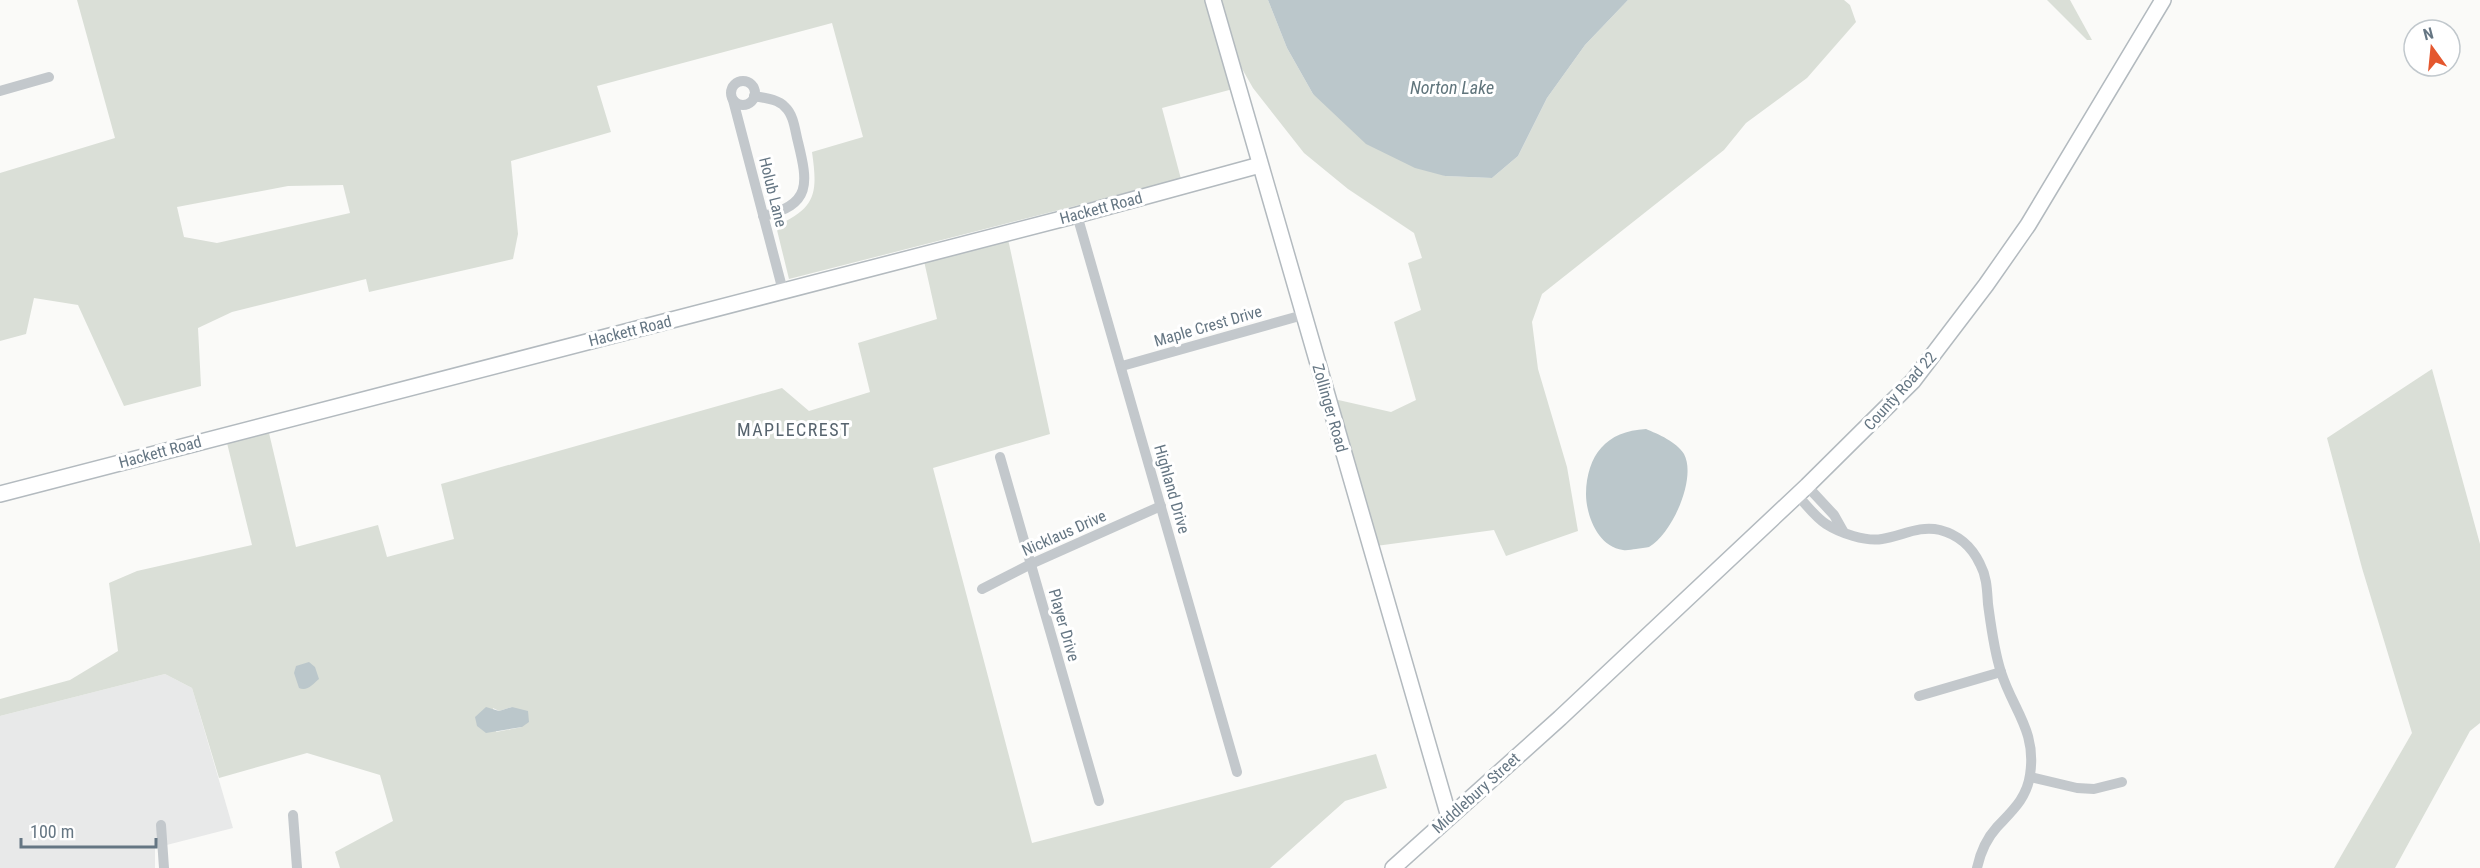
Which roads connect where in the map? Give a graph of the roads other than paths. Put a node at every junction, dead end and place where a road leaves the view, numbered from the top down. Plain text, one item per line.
1 (1213, 0) edge
2 (2163, 0) edge
3 (49, 77) dead end
4 (0, 91) edge
5 (754, 96) junction
6 (733, 100) junction
7 (1260, 165) junction
8 (1077, 215) junction
9 (763, 216) junction
10 (783, 291) junction
11 (1304, 315) junction
12 (1122, 366) junction
13 (1000, 457) dead end
14 (1802, 490) junction
15 (0, 494) edge
16 (1161, 506) junction
17 (1031, 564) junction
18 (982, 589) dead end
19 (2001, 672) junction
20 (1919, 696) dead end
21 (1560, 718) joint
22 (1237, 772) dead end
23 (2030, 777) junction
24 (2122, 782) dead end
25 (1099, 801) dead end
26 (293, 815) dead end
27 (1449, 816) junction
28 (161, 825) dead end
29 (164, 868) edge
30 (297, 868) edge
31 (1393, 868) edge
32 (1977, 868) edge

1 - 7 street, Zollinger Road
2 - 14 street, County Road 22
3 - 4 street
5 - 6 street
5 - 6 street
5 - 9 street
6 - 9 street, Holub Lane
7 - 8 street, Hackett Road
7 - 11 street, Zollinger Road
8 - 10 street, Hackett Road
8 - 12 street, Highland Drive
9 - 10 street, Holub Lane
10 - 15 street, Hackett Road
11 - 12 street, Maple Crest Drive
11 - 27 street, Zollinger Road
12 - 16 street, Highland Drive
13 - 17 street, Player Drive
14 - 19 street
14 - 21 street, County Road 22
16 - 17 street, Nicklaus Drive
16 - 22 street, Highland Drive
17 - 18 street, Nicklaus Drive
17 - 25 street, Player Drive
19 - 20 street
19 - 23 street
21 - 27 street, Middlebury Street
23 - 24 street
23 - 32 street
26 - 30 street
27 - 31 street, Middlebury Street
28 - 29 street

